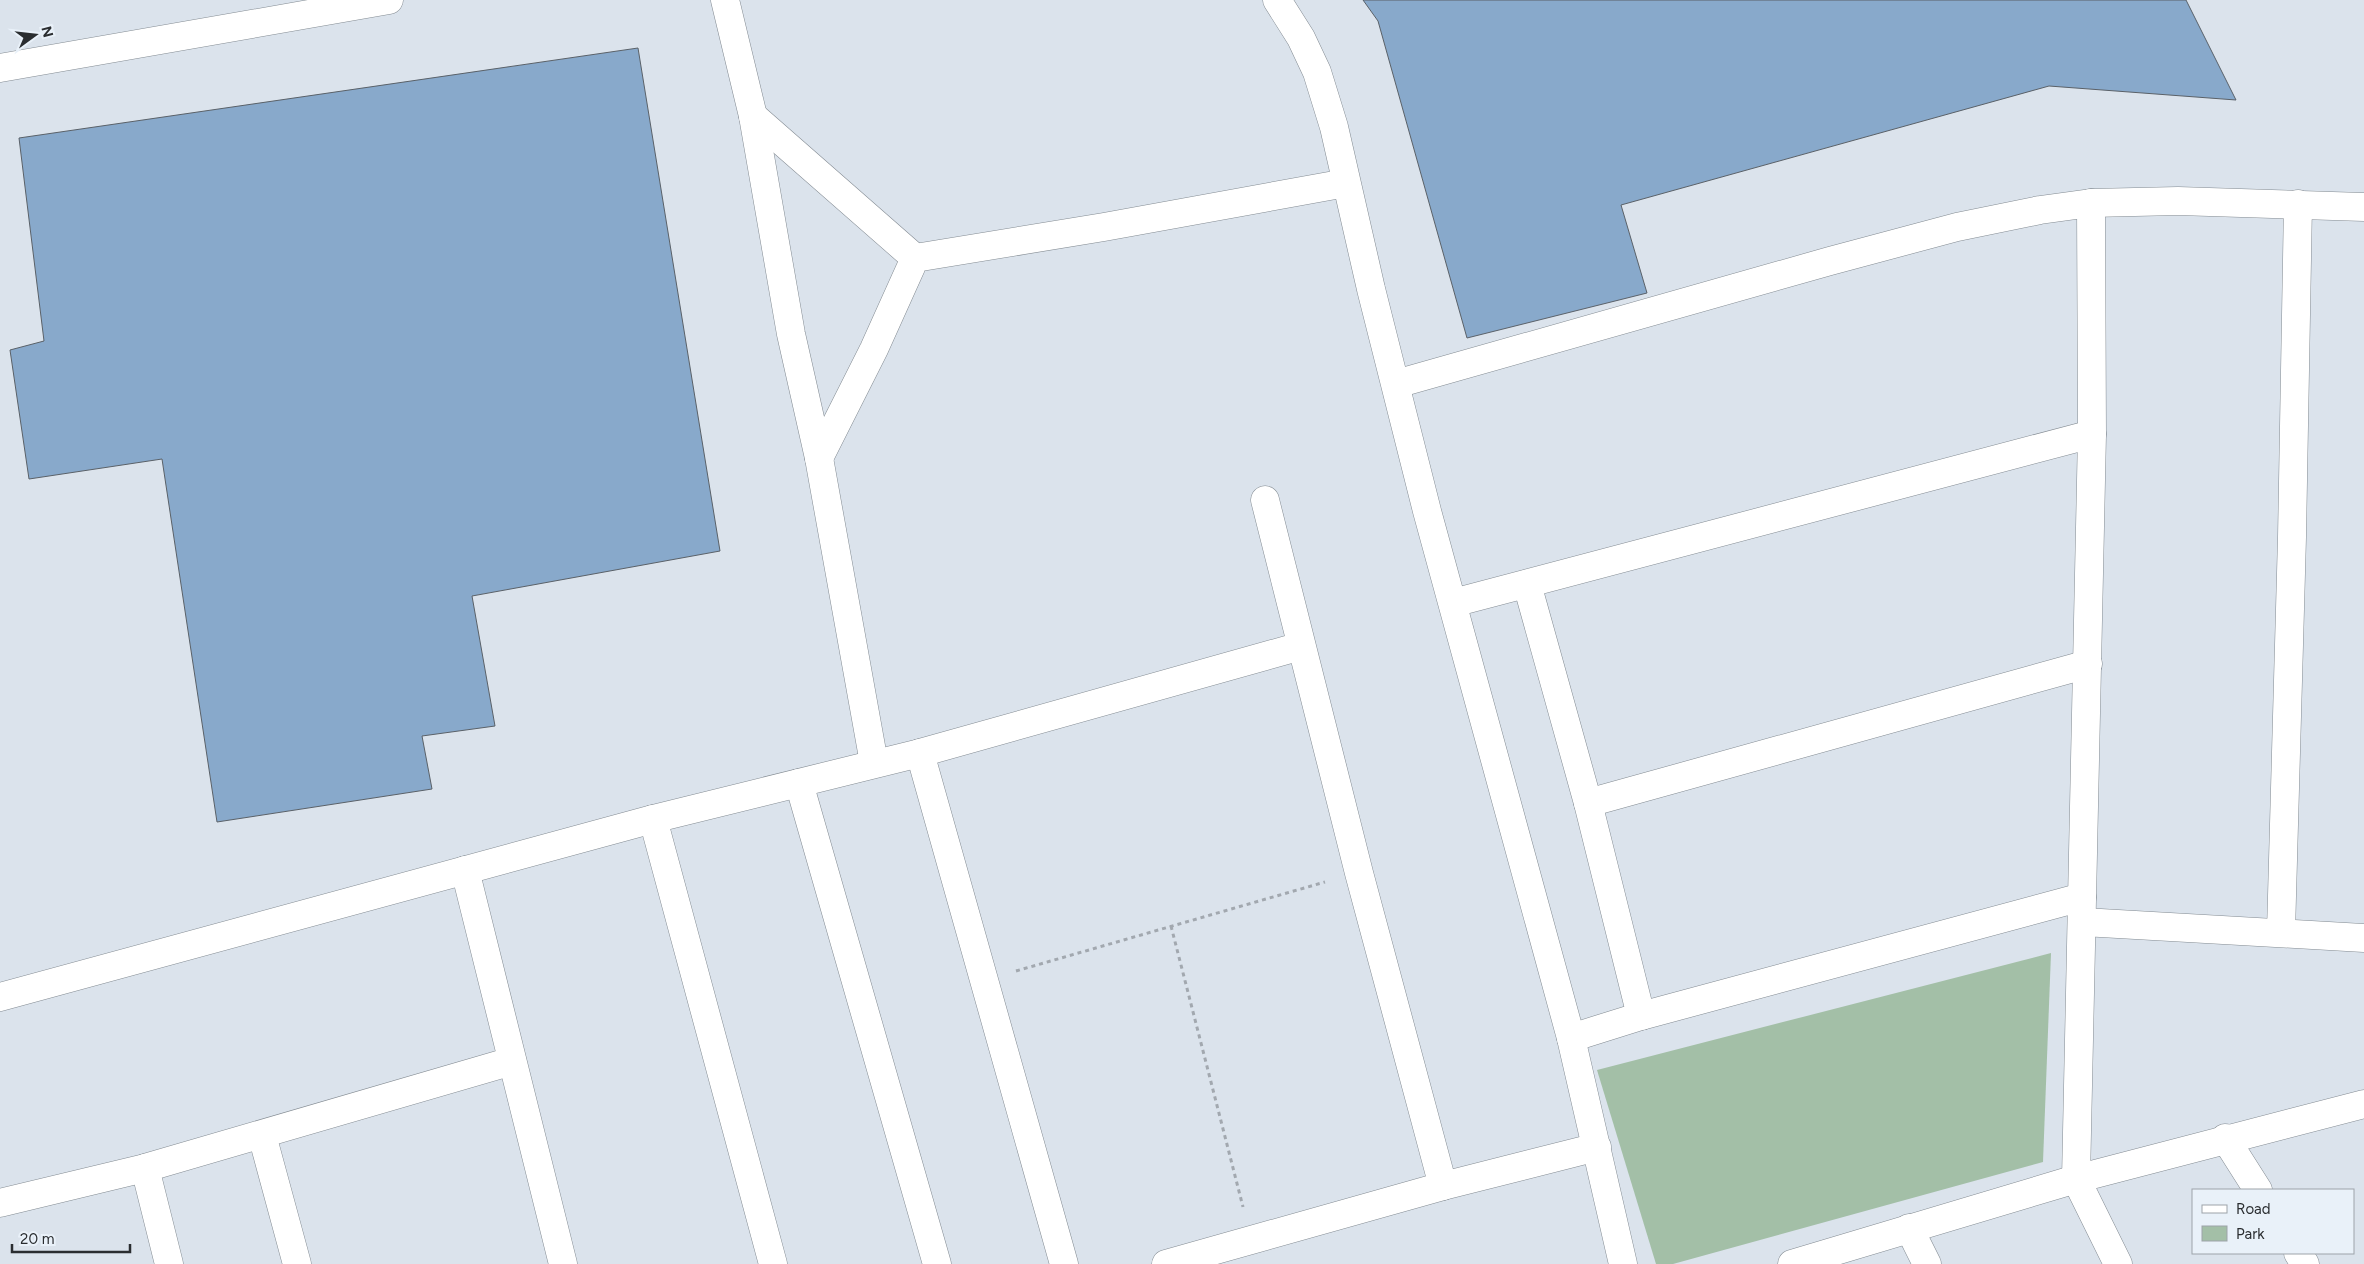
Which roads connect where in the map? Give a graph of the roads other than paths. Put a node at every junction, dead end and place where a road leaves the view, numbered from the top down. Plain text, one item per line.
1 (389, 0) edge
2 (725, 0) edge
3 (1277, 0) edge
4 (0, 68) edge
5 (753, 116) junction
6 (1346, 183) junction
7 (2091, 203) junction
8 (2298, 204) junction
9 (2364, 207) edge
10 (915, 258) junction
11 (1396, 384) junction
12 (2092, 434) junction
13 (819, 458) junction
14 (1265, 500) dead end
15 (1527, 584) junction
16 (1453, 603) junction
17 (1301, 646) junction
18 (2088, 664) junction
19 (920, 753) junction
20 (874, 763) junction
21 (799, 783) junction
22 (1588, 803) junction
23 (653, 819) junction
24 (465, 870) junction
25 (2082, 909) junction
26 (2281, 932) junction
27 (2364, 938) edge
28 (0, 997) edge
29 (1641, 1016) junction
30 (1571, 1038) junction
31 (512, 1060) junction
32 (2364, 1104) edge
33 (262, 1135) junction
34 (2225, 1138) junction
35 (1597, 1147) junction
36 (145, 1168) junction
37 (2076, 1179) junction
38 (1443, 1186) junction
39 (2257, 1189) edge
40 (0, 1204) edge
41 (1909, 1228) junction
42 (169, 1264) edge
43 (297, 1264) edge
44 (562, 1264) edge
45 (773, 1264) edge
46 (937, 1264) edge
47 (1064, 1264) edge
48 (1166, 1264) edge
49 (1623, 1264) edge
50 (1792, 1264) edge
51 (1927, 1264) edge
52 (2118, 1264) edge

1 - 4 street
2 - 5 street
3 - 6 street
5 - 10 street
5 - 13 street
6 - 10 street
6 - 11 street
7 - 8 street
7 - 11 street
7 - 12 street
8 - 9 street
8 - 26 street
10 - 13 street
11 - 16 street
12 - 15 street
12 - 18 street
13 - 20 street
14 - 17 street
15 - 16 street
15 - 22 street
16 - 30 street
17 - 19 street
17 - 38 street
18 - 22 street
18 - 25 street
19 - 20 street
19 - 47 street
20 - 21 street
21 - 23 street
21 - 46 street
22 - 29 street
23 - 24 street
23 - 45 street
24 - 28 street
24 - 31 street
25 - 26 street
25 - 29 street
25 - 37 street
26 - 27 street
29 - 30 street
30 - 35 street
31 - 33 street
31 - 44 street
32 - 34 street
33 - 36 street
33 - 43 street
34 - 37 street
34 - 39 street
35 - 38 street
35 - 49 street
36 - 40 street
36 - 42 street
37 - 41 street
37 - 52 street
38 - 48 street
41 - 50 street
41 - 51 street

